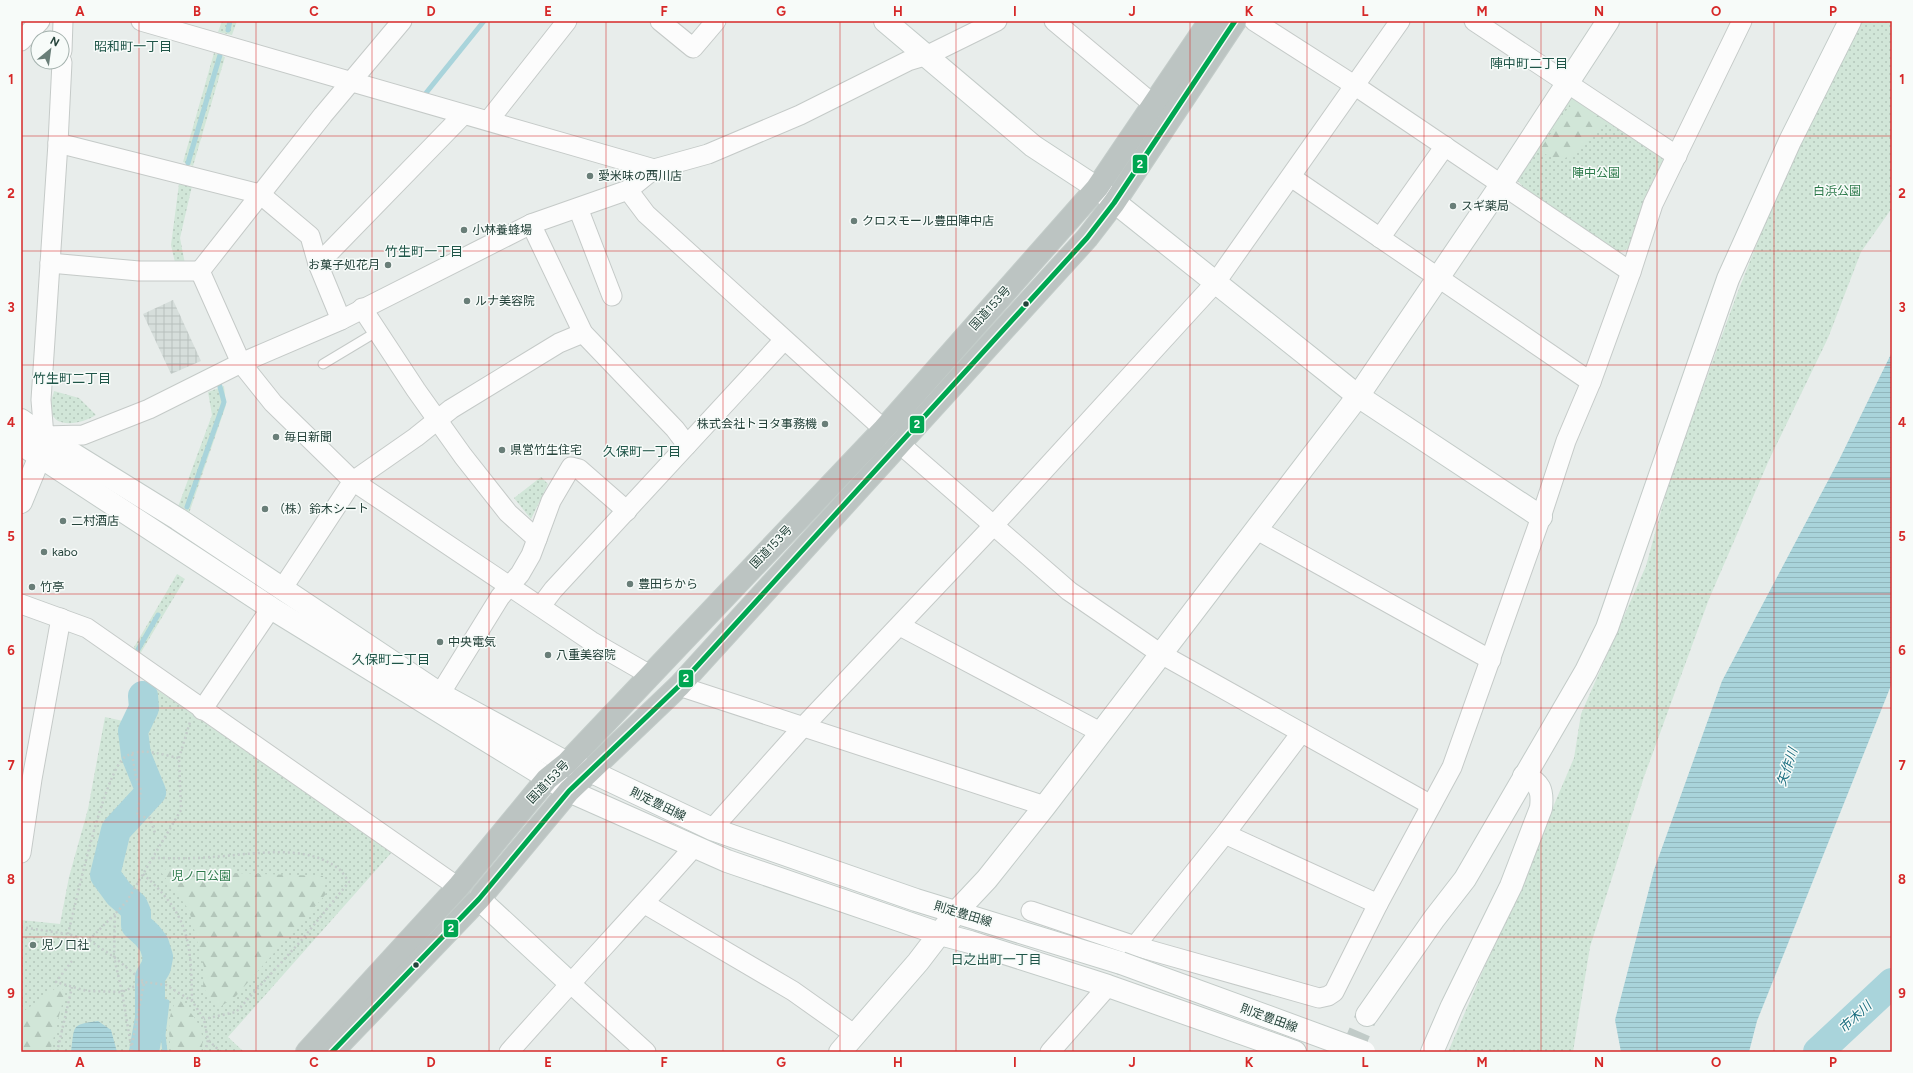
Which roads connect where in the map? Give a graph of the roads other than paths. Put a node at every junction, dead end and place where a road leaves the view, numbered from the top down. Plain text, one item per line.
1 (40, 21) edge
2 (141, 21) edge
3 (402, 21) edge
4 (567, 21) edge
5 (660, 21) edge
6 (716, 21) edge
7 (885, 21) edge
8 (997, 21) edge
9 (1054, 21) edge
10 (1210, 21) edge
11 (1235, 21) edge
12 (1254, 21) edge
13 (1400, 21) edge
14 (1474, 21) edge
15 (1608, 21) edge
16 (1742, 21) edge
17 (1850, 21) edge
18 (21, 41) edge
19 (928, 55) junction
20 (62, 70) edge
21 (353, 81) junction
22 (1568, 84) junction
23 (1354, 86) junction
24 (1153, 104) junction
25 (463, 115) junction
26 (489, 120) junction
27 (58, 143) junction
28 (1444, 146) junction
29 (1677, 156) junction
30 (654, 169) junction
31 (1290, 177) junction
32 (1502, 185) junction
33 (1097, 188) junction
34 (628, 190) junction
35 (260, 194) junction
36 (1114, 203) junction
37 (578, 208) junction
38 (531, 224) junction
39 (1380, 238) junction
40 (50, 263) junction
41 (318, 264) junction
42 (200, 271) junction
43 (1631, 272) junction
44 (1439, 279) junction
45 (1216, 282) junction
46 (612, 296) dead end
47 (362, 308) junction
48 (341, 320) junction
49 (378, 331) junction
50 (583, 332) junction
51 (784, 340) junction
52 (242, 363) junction
53 (323, 364) dead end
54 (1591, 382) junction
55 (1358, 396) junction
56 (437, 419) junction
57 (21, 420) edge
58 (884, 429) junction
59 (21, 444) edge
60 (900, 444) junction
61 (687, 445) junction
62 (42, 446) junction
63 (353, 481) junction
64 (21, 502) edge
65 (627, 511) junction
66 (1541, 517) junction
67 (993, 526) junction
68 (1257, 530) junction
69 (537, 539) junction
70 (509, 586) junction
71 (282, 589) junction
72 (21, 604) edge
73 (541, 606) junction
74 (271, 608) junction
75 (61, 618) junction
76 (900, 626) junction
77 (1161, 654) junction
78 (1491, 660) junction
79 (650, 675) junction
80 (679, 686) junction
81 (440, 694) junction
82 (199, 708) junction
83 (802, 728) junction
84 (1102, 733) junction
85 (1301, 733) junction
86 (567, 763) junction
87 (592, 772) junction
88 (1524, 776) junction
89 (547, 779) junction
90 (569, 791) junction
91 (1431, 805) junction
92 (1045, 806) junction
93 (712, 829) junction
94 (1225, 834) junction
95 (694, 847) junction
96 (21, 853) edge
97 (458, 887) junction
98 (479, 899) junction
99 (645, 904) junction
100 (1378, 904) junction
101 (1031, 911) dead end
102 (957, 912) junction
103 (940, 934) junction
104 (1135, 946) junction
105 (570, 983) junction
106 (1108, 986) junction
107 (1367, 1015) tunnel mouth
108 (855, 1035) junction
109 (307, 1052) edge
110 (332, 1052) edge
111 (509, 1052) edge
112 (646, 1052) edge
113 (840, 1052) edge
114 (1050, 1052) edge
115 (1295, 1052) edge
116 (1364, 1052) edge
117 (1432, 1052) edge

1 - 18 street
2 - 21 street
3 - 21 street
4 - 26 street
5 - 6 street
7 - 19 street
8 - 19 street
9 - 24 street
10 - 24 highway, 国道153号
11 - 36 highway, 国道153号
12 - 23 street
13 - 23 street
14 - 22 street
15 - 22 street
16 - 29 street
17 - 88 street
19 - 30 street
19 - 33 street
20 - 27 street
21 - 25 street
21 - 35 street
22 - 29 street
22 - 32 street
23 - 28 street
23 - 31 street
24 - 33 highway, 国道153号
25 - 26 street
25 - 41 street
26 - 30 street
27 - 35 street
27 - 40 street
28 - 32 street
28 - 39 street
29 - 43 street
30 - 34 street
31 - 39 street
31 - 45 street
32 - 43 street
32 - 44 street
33 - 36 street
33 - 58 highway, 国道153号
34 - 37 street
34 - 51 street
35 - 41 street
35 - 42 street
36 - 45 street
36 - 60 highway, 国道153号
37 - 38 street
37 - 46 street
38 - 47 street
38 - 50 street
39 - 44 street
40 - 42 street
40 - 62 street
41 - 48 street
42 - 52 street
43 - 54 street
44 - 54 street
44 - 55 street
45 - 55 street
45 - 67 street
47 - 48 street
47 - 49 street
48 - 52 street
49 - 53 lane
49 - 56 street
50 - 56 street
50 - 61 street
51 - 58 street
51 - 61 street
52 - 62 street
52 - 63 street
54 - 66 street
55 - 66 street
55 - 68 street
56 - 63 street
56 - 69 street
57 - 62 street
58 - 60 street
58 - 79 highway, 国道153号
59 - 62 street
60 - 67 street
60 - 80 highway, 国道153号
61 - 65 street
62 - 64 street
62 - 71 street, 則定豊田線
62 - 74 street, 則定豊田線
63 - 70 street
63 - 71 street
65 - 69 street
65 - 73 street
66 - 78 street
67 - 76 street
67 - 77 street
68 - 77 street
68 - 78 street
69 - 70 street
70 - 73 street
70 - 81 street
71 - 81 street, 則定豊田線
72 - 75 street
73 - 79 street
74 - 82 street
74 - 89 street, 則定豊田線
75 - 82 street
75 - 96 street
76 - 83 street
76 - 84 street
77 - 84 street
77 - 85 street
78 - 91 street
79 - 86 highway, 国道153号
80 - 83 street
80 - 87 highway, 国道153号
81 - 86 street, 則定豊田線
82 - 97 street
83 - 92 street
83 - 93 street
84 - 92 street
85 - 91 street
85 - 94 street
86 - 87 street, 則定豊田線
86 - 89 highway, 国道153号
87 - 90 highway, 国道153号
87 - 93 street, 則定豊田線
88 - 107 street
88 - 117 street
89 - 90 street, 則定豊田線
89 - 97 highway, 国道153号
90 - 95 street, 則定豊田線
90 - 98 highway, 国道153号
91 - 100 street
92 - 102 street
93 - 102 street, 則定豊田線
94 - 100 street
94 - 104 street
95 - 99 street
95 - 103 street, 則定豊田線
97 - 109 highway, 国道153号
98 - 105 street
98 - 110 highway, 国道153号
99 - 105 street
99 - 108 street
100 - 104 street
101 - 104 street
102 - 103 street
102 - 116 street, 則定豊田線, bridge
103 - 106 street, 則定豊田線
103 - 108 street
105 - 111 street
105 - 112 street
106 - 114 street
106 - 115 street, 則定豊田線
108 - 113 street

